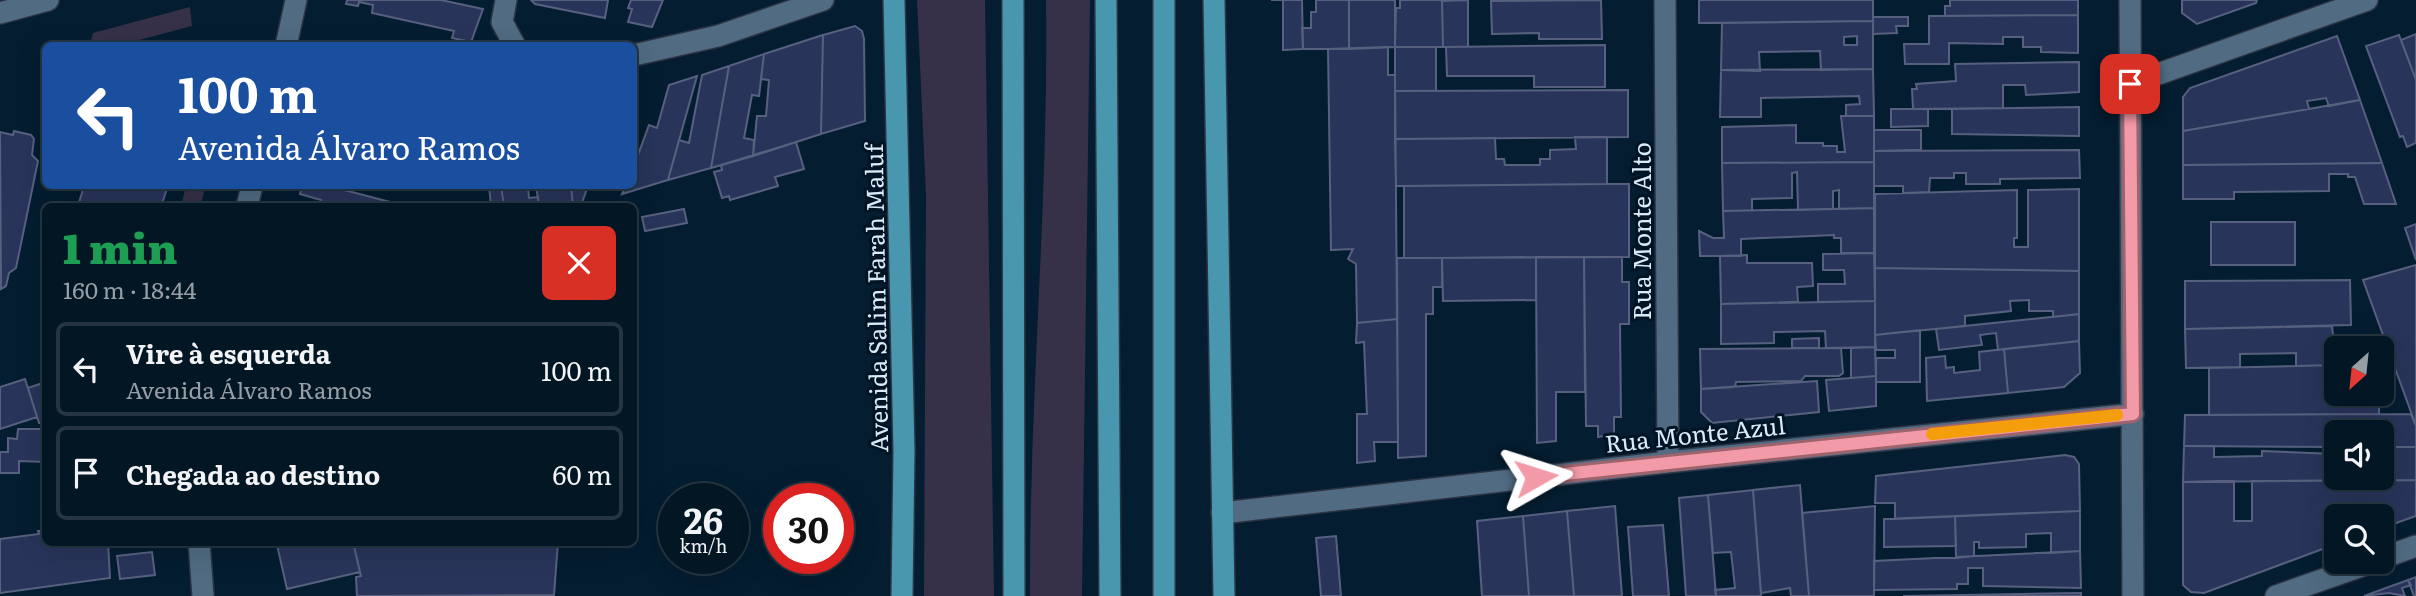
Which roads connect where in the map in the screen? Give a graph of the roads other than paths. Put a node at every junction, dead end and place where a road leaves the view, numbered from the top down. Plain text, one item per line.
1 (48, 0) edge
2 (296, 0) edge
3 (506, 0) edge
4 (822, 0) edge
5 (894, 0) edge
6 (1013, 0) edge
7 (1106, 0) edge
8 (1164, 0) edge
9 (1214, 0) edge
10 (1665, 0) edge
11 (2130, 0) edge
12 (2368, 0) edge
13 (0, 13) edge
14 (287, 42) edge
15 (513, 42) edge
16 (637, 54) edge
17 (2130, 84) junction
18 (2133, 414) junction
19 (1668, 462) junction
20 (1222, 513) junction
21 (199, 546) edge
22 (2416, 546) edge
23 (2394, 554) edge
24 (2339, 574) edge
25 (203, 596) edge
26 (902, 596) edge
27 (1014, 596) edge
28 (1110, 596) edge
29 (1164, 596) edge
30 (1224, 596) edge
31 (2133, 596) edge
32 (2276, 596) edge

1 - 13 street
2 - 14 street
3 - 15 street
4 - 16 street
5 - 26 highway, Avenida Salim Farah Maluf
6 - 27 highway
7 - 28 highway
8 - 29 highway
9 - 20 highway
10 - 19 street, Rua Monte Alto
11 - 17 street
12 - 17 street
17 - 18 street
18 - 19 street, Rua Monte Azul
18 - 31 street
19 - 20 street, Rua Monte Azul
20 - 30 highway
21 - 25 street
22 - 23 street
24 - 32 street

